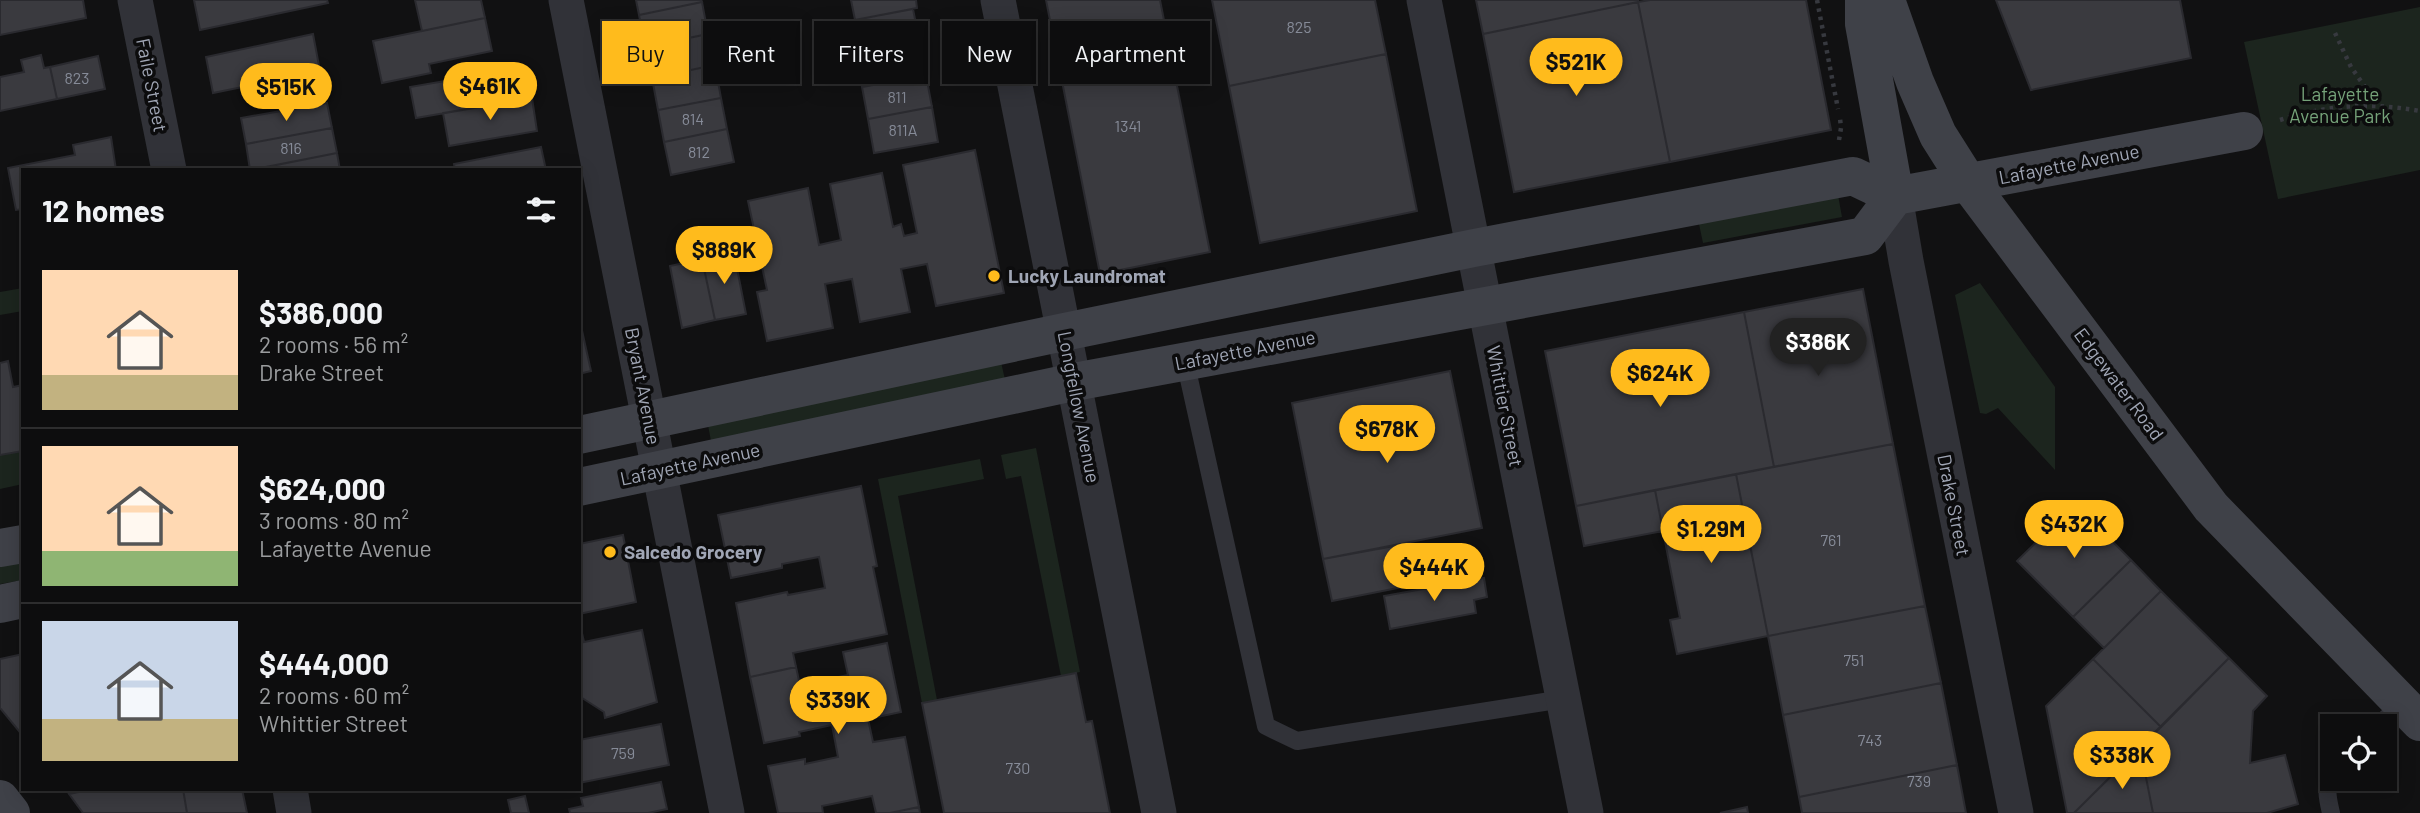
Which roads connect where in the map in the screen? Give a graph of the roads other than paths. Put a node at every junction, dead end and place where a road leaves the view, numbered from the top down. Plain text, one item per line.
1 (135, 0) edge
2 (566, 0) edge
3 (998, 0) edge
4 (1424, 0) edge
5 (1864, 0) edge
6 (1886, 0) edge
7 (2244, 131) road end
8 (169, 168) edge
9 (1969, 184) junction
10 (1895, 197) junction
11 (1474, 248) junction
12 (1485, 304) junction
13 (1064, 332) junction
14 (1185, 361) junction
15 (1074, 382) junction
16 (649, 421) junction
17 (581, 435) edge
18 (659, 471) junction
19 (581, 487) edge
20 (21, 544) edge
21 (0, 548) edge
22 (21, 600) edge
23 (0, 604) edge
24 (1563, 699) junction
25 (2400, 718) edge
26 (290, 791) edge
27 (2327, 791) edge
28 (0, 799) edge
29 (11, 813) edge
30 (295, 813) edge
31 (727, 813) edge
32 (1159, 813) edge
33 (1586, 813) edge
34 (2016, 813) edge
35 (2331, 813) edge

1 - 8 street, Faile Street
2 - 16 street, Bryant Avenue
3 - 13 street, Longfellow Avenue
4 - 11 street, Whittier Street
5 - 10 street
6 - 9 street, Edgewater Road
7 - 9 street, Lafayette Avenue
9 - 10 street, Lafayette Avenue
9 - 25 street, Edgewater Road
10 - 11 street
10 - 12 street, Lafayette Avenue
10 - 34 street, Drake Street
11 - 12 street, Whittier Street
11 - 13 street
12 - 14 street, Lafayette Avenue
12 - 24 street, Whittier Street
13 - 15 street, Longfellow Avenue
13 - 16 street
14 - 15 street, Lafayette Avenue
14 - 24 lane
15 - 18 street, Lafayette Avenue
15 - 32 street, Longfellow Avenue
16 - 17 street
16 - 18 street, Bryant Avenue
18 - 19 street, Lafayette Avenue
18 - 31 street, Bryant Avenue
20 - 21 street
22 - 23 street
24 - 33 street, Whittier Street
26 - 30 street
27 - 35 lane
28 - 29 street

